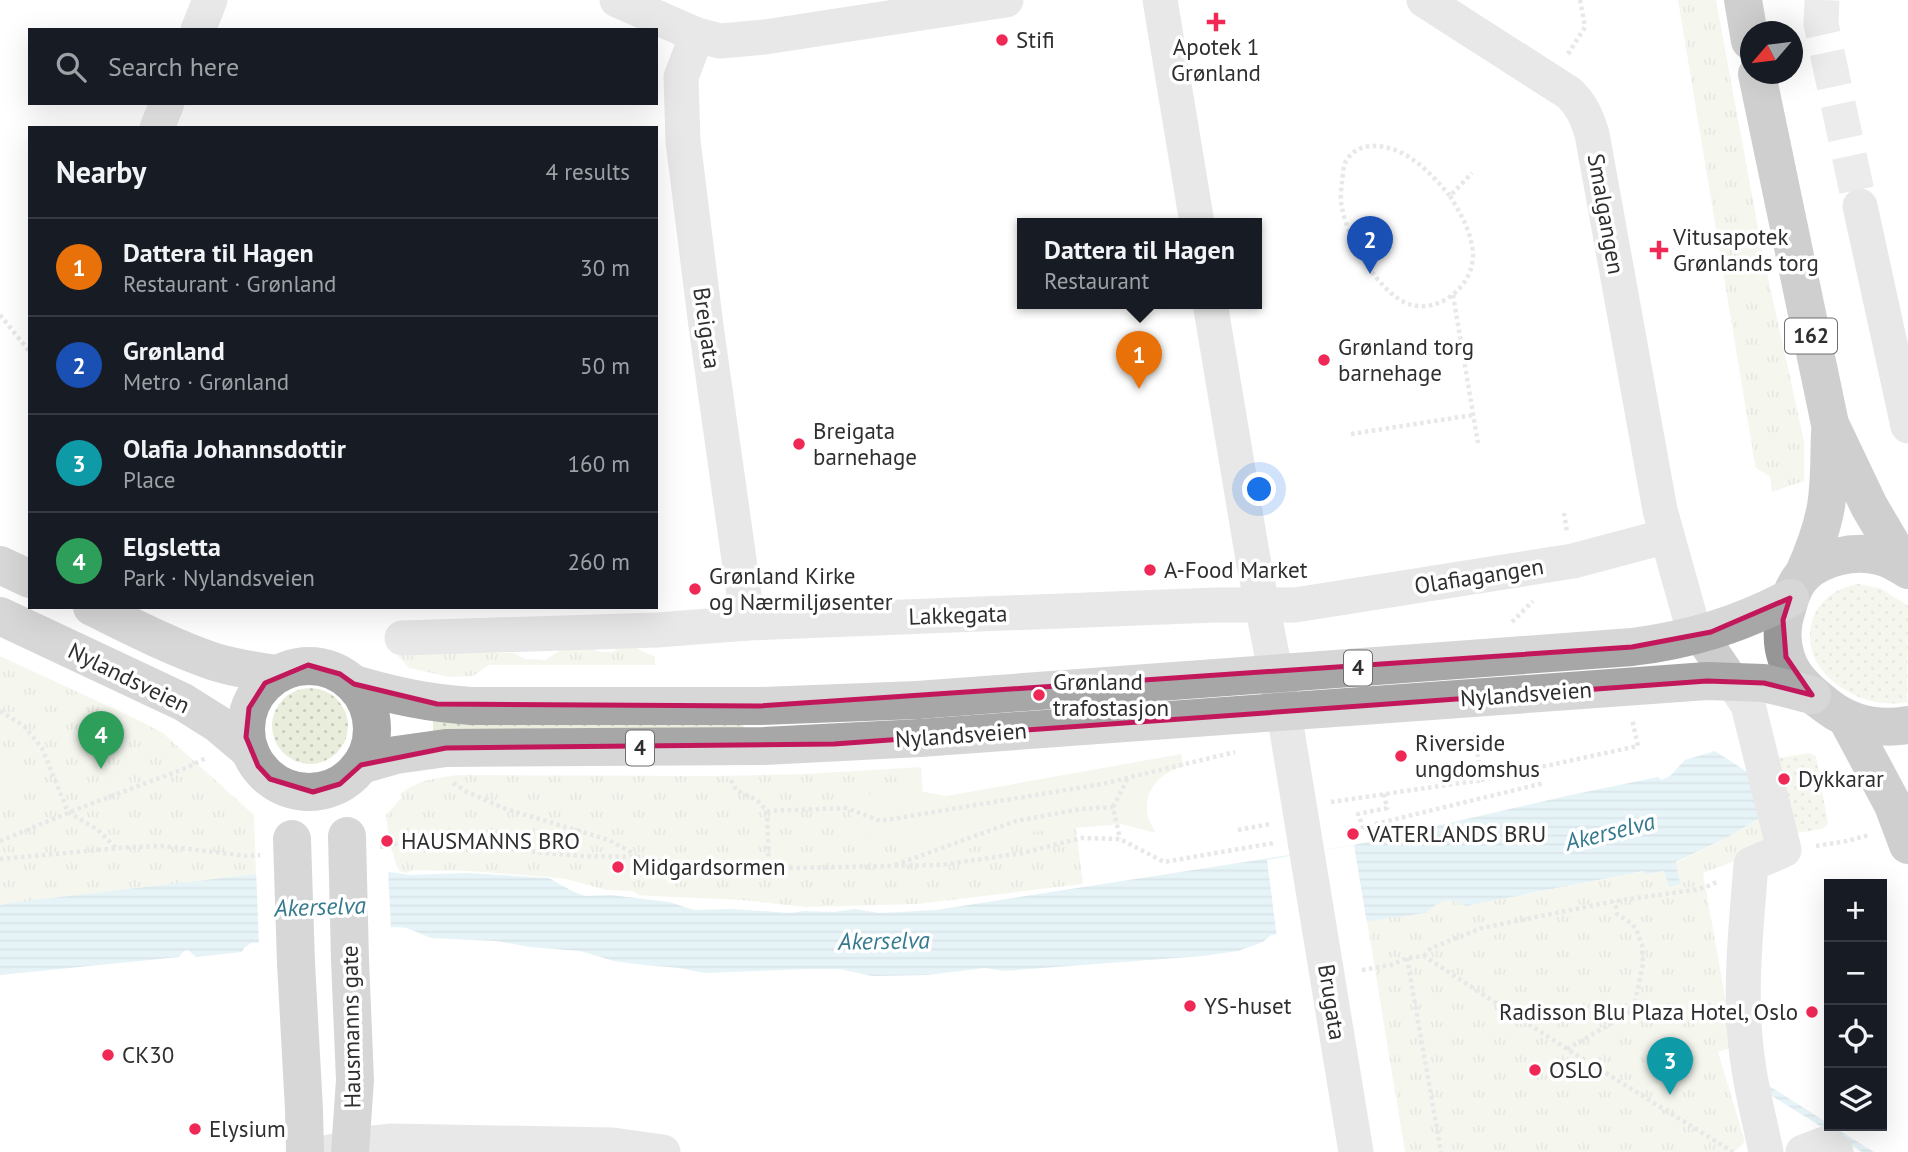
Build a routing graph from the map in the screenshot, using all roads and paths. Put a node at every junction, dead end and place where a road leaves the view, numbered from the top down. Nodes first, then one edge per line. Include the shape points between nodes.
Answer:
1 (210, 0) edge
2 (618, 0) edge
3 (1006, 0) edge
4 (1160, 0) edge
5 (1424, 0) edge
6 (1580, 0) edge
7 (1743, 0) edge
8 (1747, 21) edge
9 (199, 28) edge
10 (697, 35) junction
11 (1551, 82) junction
12 (1759, 84) edge
13 (166, 105) edge
14 (158, 126) edge
15 (1472, 173) dead end
16 (1450, 196) junction
17 (1860, 206) tunnel mouth
18 (1196, 218) edge
19 (1453, 295) junction
20 (1211, 309) edge
21 (0, 315) edge
22 (28, 350) edge
23 (1473, 415) junction
24 (1830, 424) junction
25 (1908, 426) edge
26 (1351, 434) dead end
27 (1478, 443) dead end
28 (1663, 523) junction
29 (0, 565) edge
30 (1906, 569) edge
31 (28, 578) edge
32 (1796, 587) junction
33 (1534, 600) dead end
34 (1262, 605) junction
35 (99, 609) edge
36 (0, 617) edge
37 (748, 623) junction
38 (1505, 629) dead end
39 (402, 638) dead end
40 (277, 674) junction
41 (354, 684) junction
42 (1812, 695) junction
43 (0, 711) edge
44 (1630, 712) dead end
45 (1847, 719) junction
46 (1908, 725) edge
47 (1474, 730) dead end
48 (250, 751) junction
49 (1240, 751) dead end
50 (210, 755) dead end
51 (356, 770) junction
52 (725, 770) dead end
53 (449, 777) dead end
54 (1128, 778) junction
55 (1481, 780) junction
56 (1544, 783) dead end
57 (284, 787) junction
58 (1384, 794) junction
59 (1331, 802) dead end
60 (1113, 807) junction
61 (767, 811) junction
62 (68, 813) junction
63 (1270, 824) dead end
64 (1238, 830) dead end
65 (1120, 839) junction
66 (1892, 839) edge
67 (0, 841) edge
68 (362, 842) junction
69 (1274, 844) dead end
70 (282, 847) junction
71 (116, 848) junction
72 (1784, 850) junction
73 (640, 857) junction
74 (0, 859) edge
75 (891, 866) junction
76 (769, 868) junction
77 (1706, 887) dead end
78 (1615, 901) junction
79 (1424, 957) junction
80 (1407, 958) junction
81 (1362, 970) dead end
82 (1567, 1049) junction
83 (344, 1151) edge
84 (305, 1152) edge
85 (663, 1152) edge
86 (1356, 1152) edge
87 (1441, 1152) edge
88 (1733, 1152) edge
89 (1766, 1152) edge
90 (1803, 1152) edge
91 (1836, 1152) edge

1 - 9 street
2 - 10 street
3 - 10 street via 740,41
4 - 18 street
5 - 11 street, Smalgangen
6 - 11 path via 1585,27
7 - 8 highway
10 - 37 street, Breigata via 681,77 694,327
11 - 28 street, Smalgangen via 1578,101 1592,134
12 - 24 highway, 162
13 - 14 street
15 - 16 path
16 - 19 path via 1467,228 1473,257 1471,270
16 - 19 path via 1412,158 1385,146 1363,148 1345,162 1341,206 1348,230 1377,278 1399,298 1419,306 1437,304
17 - 25 street
19 - 23 path
20 - 34 street, Brugata
21 - 22 path
23 - 26 path
23 - 27 path
24 - 30 highway, 162 via 1869,506
24 - 32 highway, 162 via 1826,506
28 - 34 street, Olafiagangen via 1573,561 1311,604
28 - 72 street, Smalgangen via 1691,621 1748,705
29 - 31 main road
30 - 32 highway, Nylandsveien / 162 via 1881,556 1848,554 1815,566
32 - 41 main road, Nylandsveien / 4, bridge via 1750,618 1662,644 917,700 760,706 471,706 410,700
32 - 42 highway, Nylandsveien / 162 via 1783,620 1783,638 1786,657
33 - 38 path
34 - 37 street, Lakkegata
34 - 86 street, Brugata
35 - 40 main road, Nylandsveien via 213,661
36 - 48 main road, Nylandsveien via 183,702
37 - 39 street, Lakkegata
40 - 41 main road, Nylandsveien via 308,665 325,667
40 - 48 main road via 255,695 249,708 246,737
41 - 51 main road via 372,723 368,752
42 - 45 highway, Nylandsveien / 162
42 - 51 main road, Nylandsveien / 4, bridge via 1764,683 1707,681 920,738 764,746 446,748 396,755
43 - 62 path via 24,726 42,748
44 - 55 path via 1638,746
45 - 46 highway, Nylandsveien / 162 via 1871,726
45 - 66 highway, 162, bridge via 1893,805
47 - 55 path
48 - 57 main road, Nylandsveien via 270,779
49 - 54 path
50 - 62 path
51 - 57 main road, Nylandsveien via 327,790
51 - 68 main road, Hausmanns gate
52 - 61 path via 736,790
53 - 73 path via 467,792 506,809 609,840
54 - 60 path
54 - 61 path via 880,821 847,808
55 - 58 path
56 - 58 path via 1363,827 1358,814 1387,808
57 - 70 main road
58 - 59 path
60 - 65 path
60 - 75 path via 1016,821
61 - 76 path
62 - 67 path
62 - 71 path via 99,830
63 - 64 path
65 - 69 path via 1164,862
65 - 75 path via 1081,838 988,859
66 - 72 path
68 - 73 path via 389,846 437,836 535,852
68 - 83 main road, Hausmanns gate, bridge via 350,960 355,1080
70 - 71 path via 247,856 164,846
70 - 84 main road, bridge via 296,963
71 - 74 path
72 - 89 street via 1751,864 1746,930 1743,1001 1748,1062
73 - 76 path via 707,868
75 - 76 path
77 - 78 path
78 - 79 path via 1482,928 1431,948
78 - 82 path via 1617,914 1636,928 1642,945 1643,964 1633,1006 1626,1015
79 - 80 path
79 - 82 path
80 - 81 path
80 - 87 path
82 - 88 path
83 - 85 street via 405,1141 612,1145
90 - 91 street via 1824,1144

